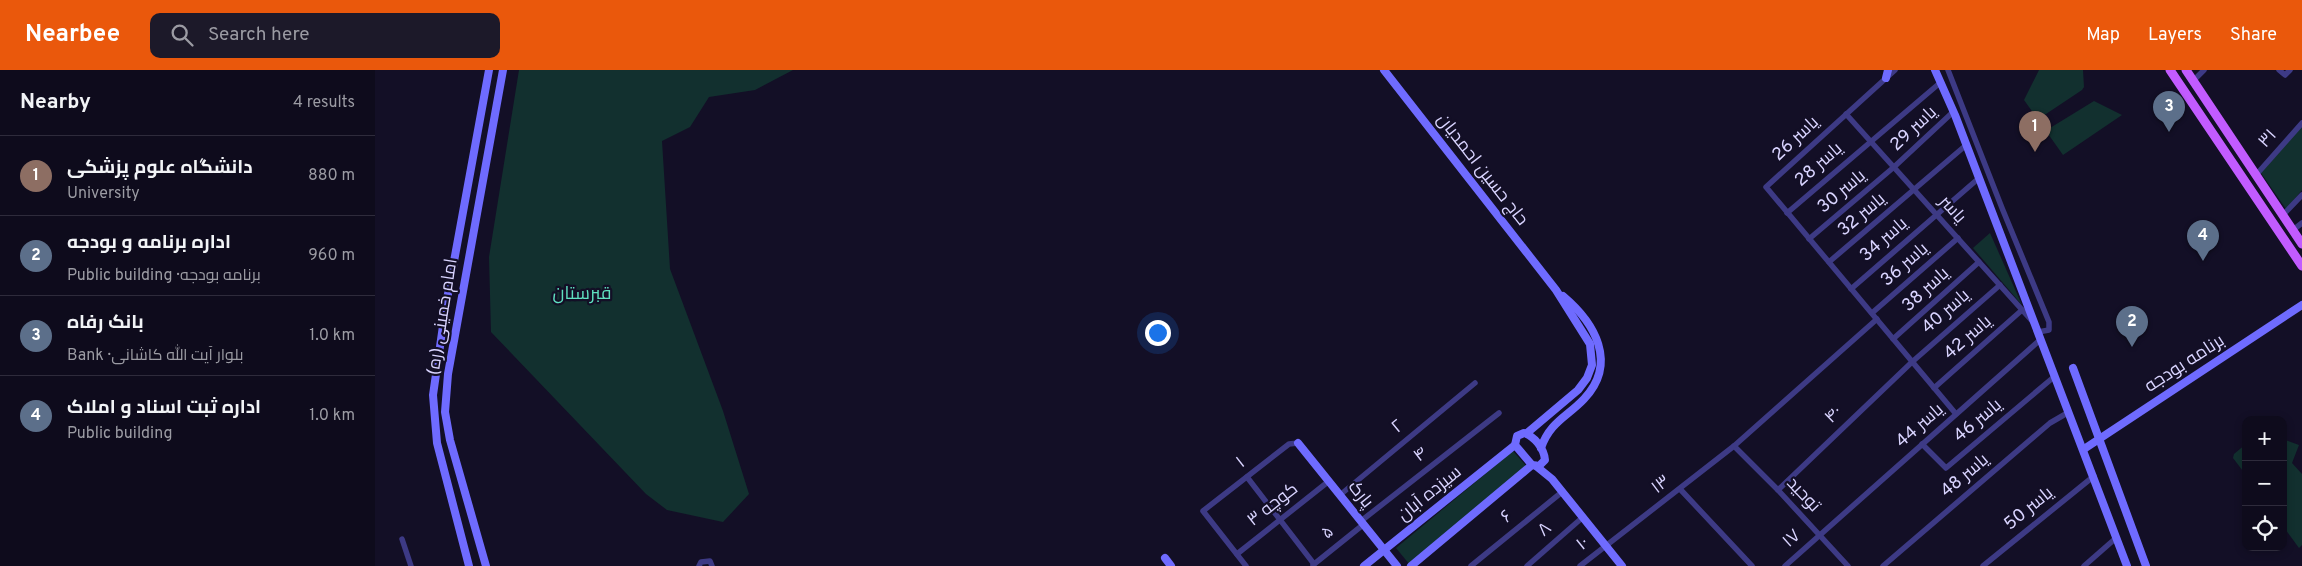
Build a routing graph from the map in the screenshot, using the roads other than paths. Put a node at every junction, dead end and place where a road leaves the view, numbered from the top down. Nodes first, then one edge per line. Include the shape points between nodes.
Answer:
1 (489, 70) edge
2 (503, 70) edge
3 (1384, 70) edge
4 (1895, 70) edge
5 (1935, 70) edge
6 (1948, 70) edge
7 (2170, 70) edge
8 (2186, 70) edge
9 (2204, 70) edge
10 (2279, 70) edge
11 (2290, 70) edge
12 (1887, 74) edge
13 (2193, 81) junction
14 (1941, 82) junction
15 (1953, 112) junction
16 (1846, 114) junction
17 (2302, 124) edge
18 (1870, 141) junction
19 (1965, 146) junction
20 (1894, 167) junction
21 (2256, 175) junction
22 (1979, 178) junction
23 (1914, 190) junction
24 (2302, 195) edge
25 (1787, 213) junction
26 (1937, 215) junction
27 (2283, 215) junction
28 (2302, 223) edge
29 (2293, 230) junction
30 (1958, 238) junction
31 (1809, 239) junction
32 (2302, 244) edge
33 (1829, 262) junction
34 (1979, 262) junction
35 (2302, 266) edge
36 (2000, 285) junction
37 (1851, 288) junction
38 (1555, 290) junction
39 (446, 305) junction
40 (2302, 305) edge
41 (459, 307) junction
42 (2022, 310) junction
43 (1871, 313) junction
44 (1877, 319) junction
45 (2039, 332) junction
46 (1893, 339) junction
47 (1912, 362) junction
48 (2073, 368) dead end
49 (2055, 376) junction
50 (1475, 383) dead end
51 (1934, 388) junction
52 (2069, 412) junction
53 (1499, 413) dead end
54 (1956, 414) junction
55 (1527, 434) junction
56 (2100, 438) junction
57 (1298, 443) joint
58 (1922, 444) junction
59 (1515, 445) junction
60 (1734, 446) junction
61 (1541, 448) junction
62 (2084, 449) junction
63 (1545, 460) junction
64 (1534, 466) junction
65 (2094, 476) junction
66 (1247, 478) junction
67 (1552, 479) junction
68 (1329, 481) junction
69 (1680, 489) junction
70 (1778, 490) junction
71 (1562, 492) junction
72 (1340, 495) junction
73 (1583, 517) junction
74 (1279, 519) junction
75 (1363, 522) junction
76 (1819, 535) junction
77 (2116, 538) junction
78 (402, 539) dead end
79 (1605, 545) junction
80 (1384, 550) junction
81 (1237, 554) junction
82 (1165, 558) dead end
83 (1313, 565) edge
84 (411, 566) edge
85 (469, 566) edge
86 (486, 566) edge
87 (699, 566) edge
88 (712, 566) edge
89 (1171, 566) edge
90 (1246, 566) edge
91 (1364, 566) edge
92 (1397, 566) edge
93 (1411, 566) edge
94 (1471, 566) edge
95 (1527, 566) edge
96 (1580, 566) edge
97 (1622, 566) edge
98 (1752, 566) edge
99 (1785, 566) edge
100 (1849, 566) edge
101 (1883, 566) edge
102 (1983, 566) edge
103 (2084, 566) edge
104 (2127, 566) edge
105 (2146, 566) edge

1 - 39 main road, امام خمینی (ره)
2 - 41 main road, امام خمینی (ره)
3 - 38 main road, حاج حسین احمدیان
4 - 12 street, یاسر 26
5 - 14 main road, یاسر
6 - 45 street via 2049,322 2049,330
7 - 35 main road
8 - 13 main road
9 - 13 street
10 - 11 street via 2285,75
12 - 16 street, یاسر 26
13 - 21 main road
14 - 15 main road, یاسر
14 - 18 street, یاسر 28
15 - 19 main road, یاسر
15 - 20 street, یاسر 29
16 - 18 street, یاسر
16 - 25 street, یاسر 26 via 1766,187
17 - 21 street, ۳۱
18 - 20 street, یاسر
18 - 25 street, یاسر 28
19 - 22 main road, یاسر
19 - 23 street, یاسر 32
20 - 23 street, یاسر
20 - 31 street, یاسر 30
21 - 27 main road
22 - 26 street, یاسر 34
22 - 45 main road, یاسر
23 - 26 street, یاسر
23 - 33 street, یاسر 32
24 - 27 street
25 - 31 street
26 - 30 street, یاسر
26 - 37 street, یاسر 34
27 - 29 main road
28 - 29 street
29 - 32 main road
30 - 34 street, یاسر
30 - 43 street, یاسر 36
31 - 33 street
33 - 37 street
34 - 36 street, یاسر
34 - 46 street, یاسر 38
36 - 42 street, یاسر
36 - 47 street, یاسر 40
37 - 43 street
38 - 55 main road, حاج حسین احمدیان via 1590,344 1592,365 1579,390
38 - 61 main road, حاج حسین احمدیان via 1586,320 1599,346 1601,361 1597,381 1590,392 1549,430
39 - 41 main road
39 - 85 main road, امام خمینی (ره) via 435,370 433,412 437,443
40 - 56 main road, برنامه بودجه
41 - 86 main road, امام خمینی (ره) via 445,412
42 - 45 street, یاسر
42 - 51 street, یاسر 42
43 - 44 street
44 - 46 street
44 - 60 street, ۱۳
45 - 49 main road, یاسر
45 - 54 street, یاسر 44
46 - 47 street
47 - 51 street
47 - 70 street, ۴۰
48 - 56 main road
49 - 52 main road, یاسر
49 - 58 street, یاسر 46 via 1946,468
50 - 72 street, ۲
51 - 54 street
52 - 62 main road, یاسر
52 - 101 street, یاسر 48 via 2050,423
53 - 75 street, ۴
54 - 58 street, یاسر 44
55 - 59 main road, سیزده آبان via 1517,436
55 - 61 main road
56 - 62 main road, برنامه بودجه
56 - 105 main road
57 - 66 street, ۱ via 1289,444
57 - 68 main road, پارک
58 - 76 street, یاسر 44
59 - 64 main road
59 - 80 main road, سیزده آبان
60 - 69 street, ۱۳
60 - 70 street, توحید
61 - 63 main road
62 - 65 main road, یاسر
63 - 64 main road
63 - 67 main road
64 - 67 main road
64 - 93 main road
65 - 77 main road, یاسر
65 - 102 street, یاسر 50
66 - 74 street
66 - 81 street, ۱ via 1203,511
67 - 71 main road
68 - 72 main road, پارک
68 - 74 street, کوچه ۳
69 - 79 street, ۱۳
69 - 98 street
70 - 76 street, توحید
71 - 73 main road
71 - 94 street, ۶
72 - 75 main road, پارک
73 - 79 main road
73 - 95 street, ۸
74 - 81 street, کوچه ۳
74 - 83 street
75 - 80 main road, پارک
75 - 83 street, ۵
76 - 99 street, ۱۷
76 - 100 street, توحید
77 - 103 street
77 - 104 main road, یاسر
78 - 84 street
79 - 96 street, ۱۰
79 - 97 main road
80 - 91 main road, سیزده آبان
80 - 92 main road, پارک
81 - 90 street
82 - 89 main road
87 - 88 street via 701,562 711,561

